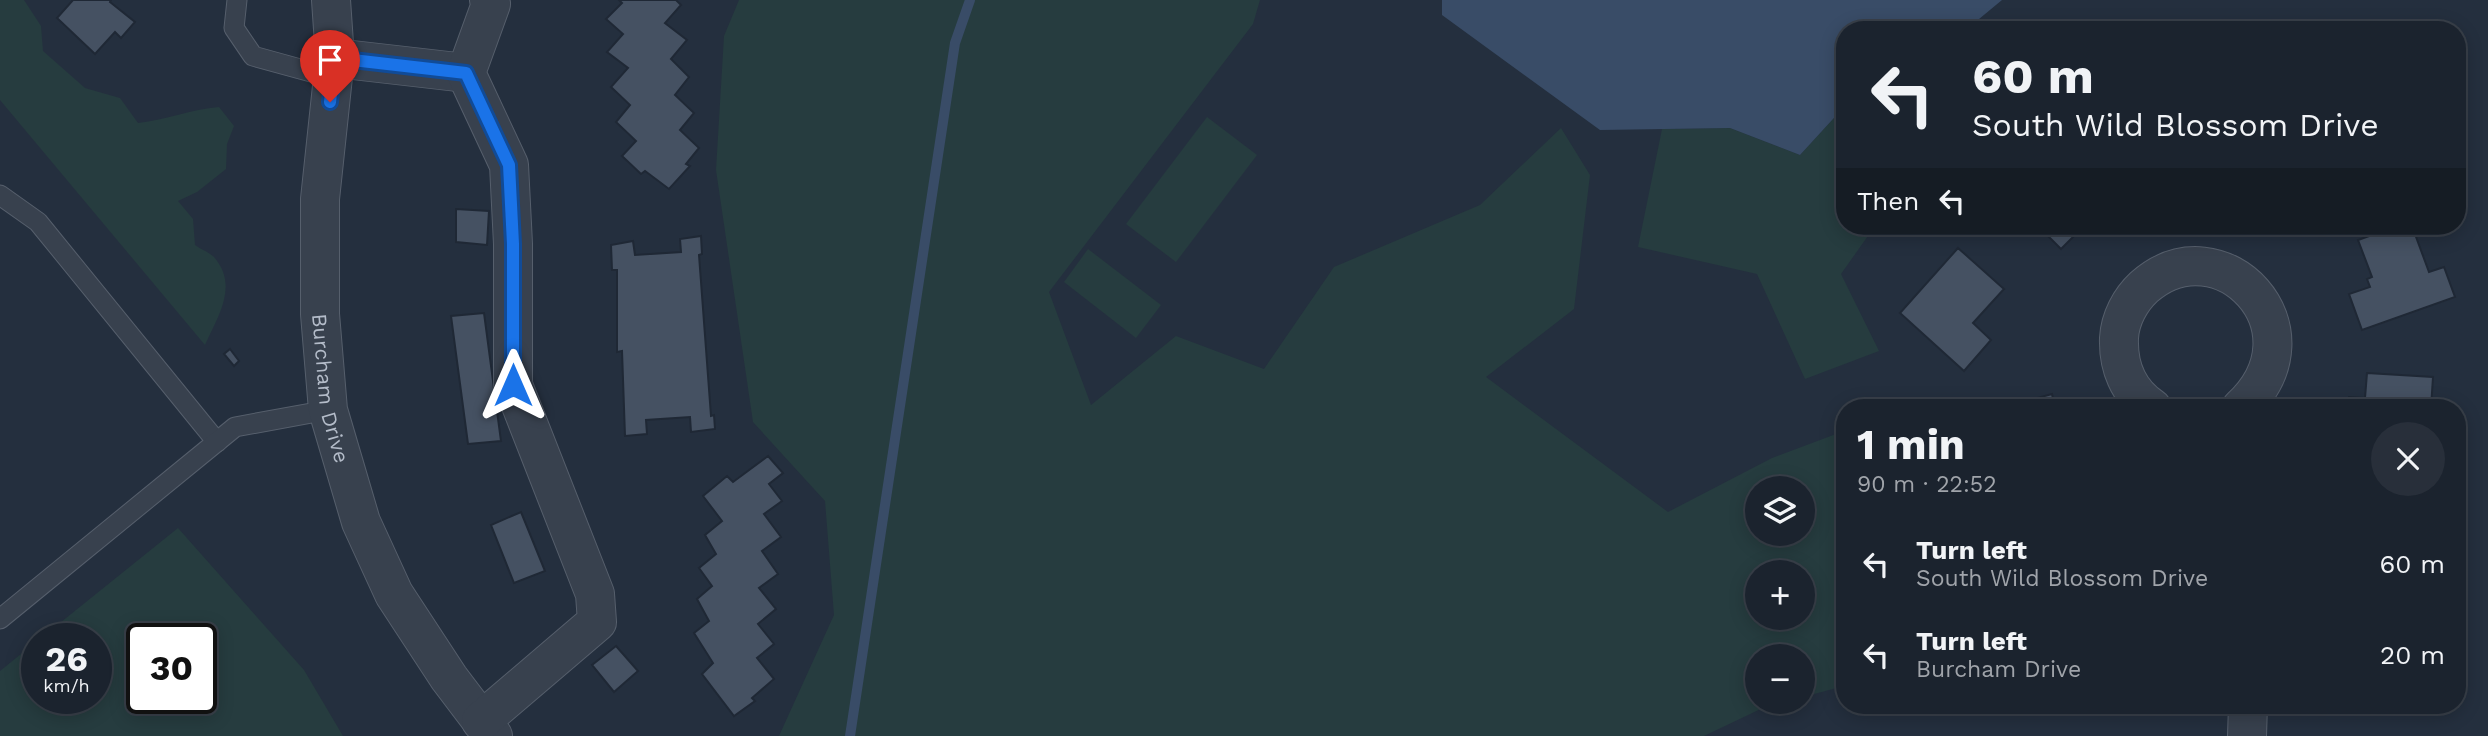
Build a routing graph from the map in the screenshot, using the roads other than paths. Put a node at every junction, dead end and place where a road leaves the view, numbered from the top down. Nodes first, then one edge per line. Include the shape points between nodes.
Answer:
1 (237, 0) edge
2 (331, 0) edge
3 (489, 0) edge
4 (334, 68) junction
5 (466, 73) junction
6 (0, 195) edge
7 (2143, 399) edge
8 (2251, 399) edge
9 (328, 411) junction
10 (217, 442) junction
11 (0, 620) edge
12 (2248, 714) edge
13 (487, 729) edge
14 (2247, 736) edge

1 - 4 lane via 234,29 253,56
2 - 4 street, Burcham Drive
3 - 5 street
4 - 5 street
4 - 9 street, Burcham Drive via 320,199 320,314
5 - 13 street via 509,165 513,385 595,594 597,622
6 - 10 lane via 38,222
7 - 8 street via 2132,389 2119,351 2126,311 2136,294 2161,276 2190,267 2229,274 2260,300 2269,318 2273,358
9 - 10 lane via 235,427
9 - 13 street, Burcham Drive via 361,522 394,594
10 - 11 lane
12 - 14 street

